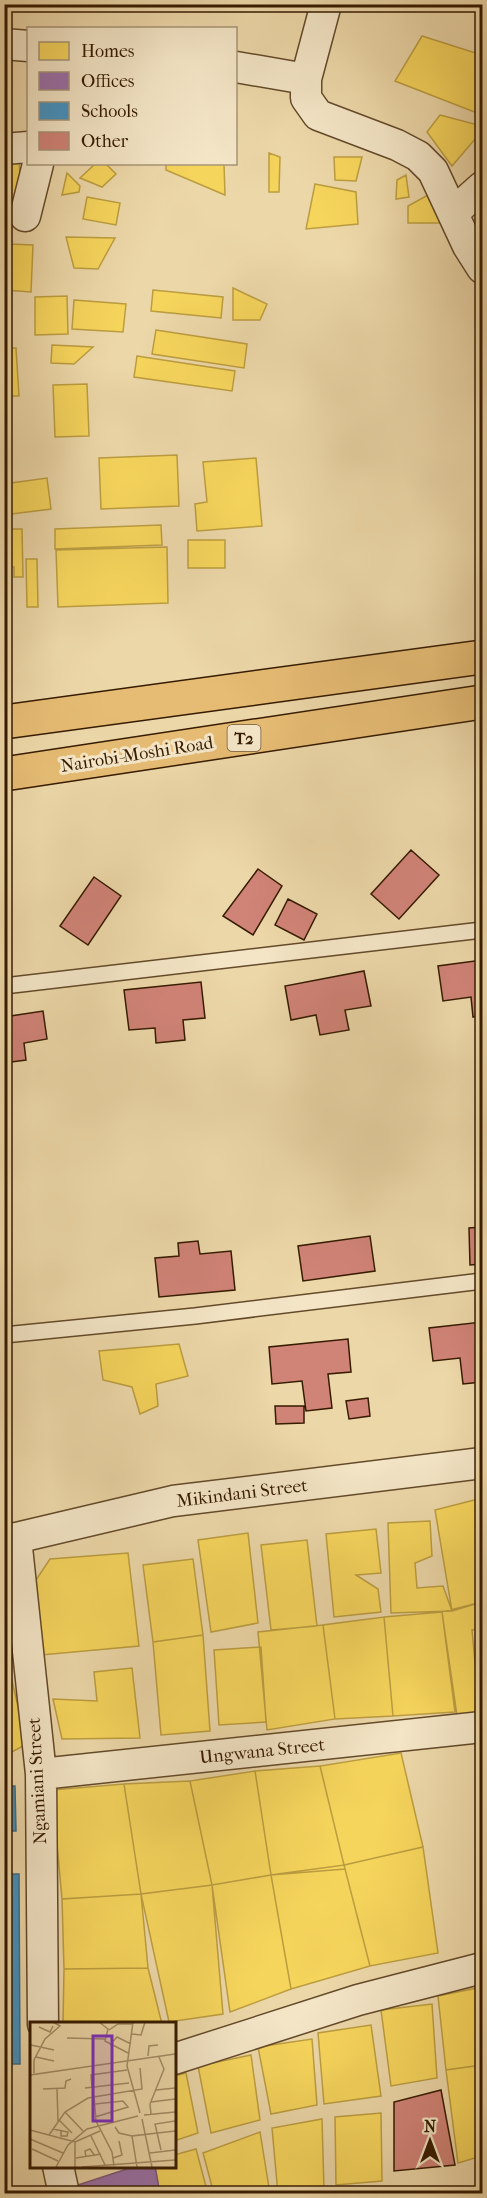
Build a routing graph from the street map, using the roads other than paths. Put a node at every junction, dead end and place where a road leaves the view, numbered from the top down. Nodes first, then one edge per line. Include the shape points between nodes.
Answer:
1 (326, 4) edge
2 (4, 44) edge
3 (27, 46) edge
4 (237, 67) edge
5 (306, 79) junction
6 (27, 147) edge
7 (4, 149) edge
8 (38, 165) edge
9 (483, 187) edge
10 (454, 212) junction
11 (25, 216) dead end
12 (483, 268) edge
13 (483, 657) edge
14 (483, 702) edge
15 (4, 712) edge
16 (72, 712) junction
17 (4, 722) edge
18 (4, 774) edge
19 (483, 930) edge
20 (4, 986) edge
21 (483, 1281) edge
22 (4, 1335) edge
23 (483, 1463) edge
24 (10, 1541) edge
25 (483, 1727) edge
26 (40, 1774) junction
27 (483, 1968) edge
28 (43, 2022) edge
29 (176, 2058) edge
30 (58, 2168) edge
31 (64, 2193) edge

1 - 5 street
2 - 3 street
4 - 5 street
5 - 10 street via 306,98 318,115 418,156 433,171
6 - 7 street
8 - 11 street
9 - 10 street
10 - 12 street via 468,246
13 - 16 highway
14 - 18 highway, Nairobi-Moshi Road / T2
15 - 16 street
16 - 17 highway
19 - 20 lane
21 - 22 lane
23 - 24 street, Mikindani Street via 173,1502
24 - 26 street, Ngamiani Street
25 - 26 street, Ungwana Street
26 - 28 street, Ngamiani Street
27 - 29 street via 358,2000
30 - 31 street

